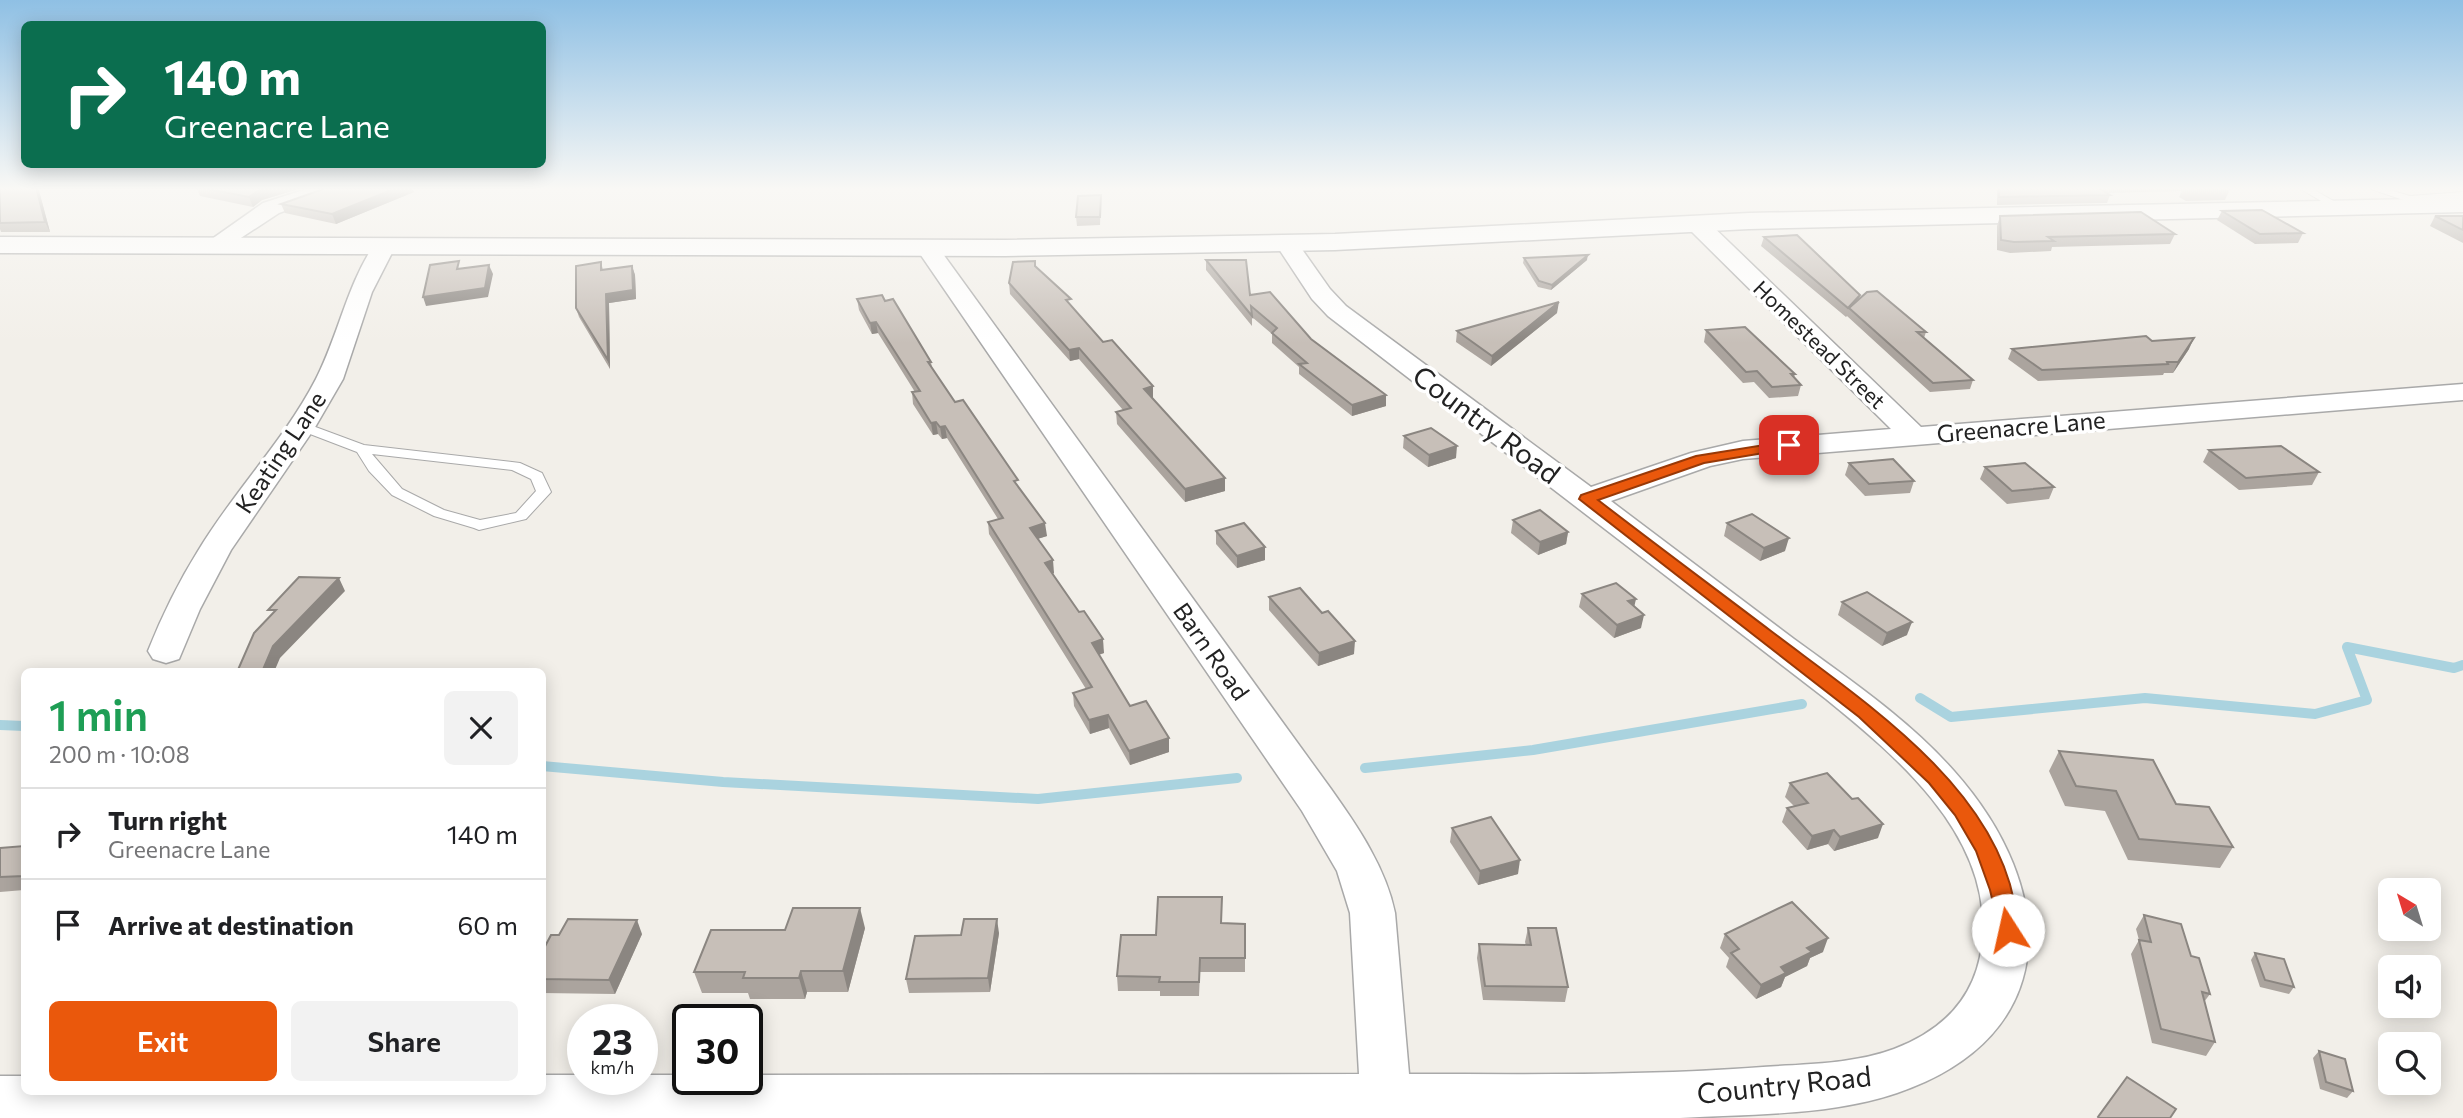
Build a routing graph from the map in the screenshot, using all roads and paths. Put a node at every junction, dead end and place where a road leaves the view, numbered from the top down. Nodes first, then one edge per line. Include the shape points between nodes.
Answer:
1 (223, 239) edge
2 (1369, 239) edge
3 (1713, 239) edge
4 (1286, 243) junction
5 (0, 245) edge
6 (213, 246) junction
7 (384, 247) junction
8 (926, 248) junction
9 (2463, 392) edge
10 (302, 426) junction
11 (1913, 435) junction
12 (362, 449) junction
13 (1587, 499) junction
14 (166, 651) dead end
15 (1385, 1096) junction
16 (0, 1099) edge

1 - 6 street
2 - 4 street
3 - 11 street, Homestead Street
4 - 8 street
4 - 13 street, Country Road via 1337,311
5 - 6 street
6 - 7 street
7 - 8 street
7 - 10 street, Keating Lane via 360,292 339,356
8 - 15 street, Barn Road via 1347,849 1373,915
9 - 11 street, Greenacre Lane
10 - 12 lane
10 - 14 street, Keating Lane via 215,550
11 - 13 street, Greenacre Lane via 1720,454
12 - 12 lane via 514,466 537,476 544,492 521,516 479,526 397,492
13 - 15 street, Country Road via 1866,712 1950,794 1986,850 2001,890 2008,930 2002,973 1982,1012 1950,1045 1908,1067 1850,1082 1640,1097
15 - 16 street, Country Road

